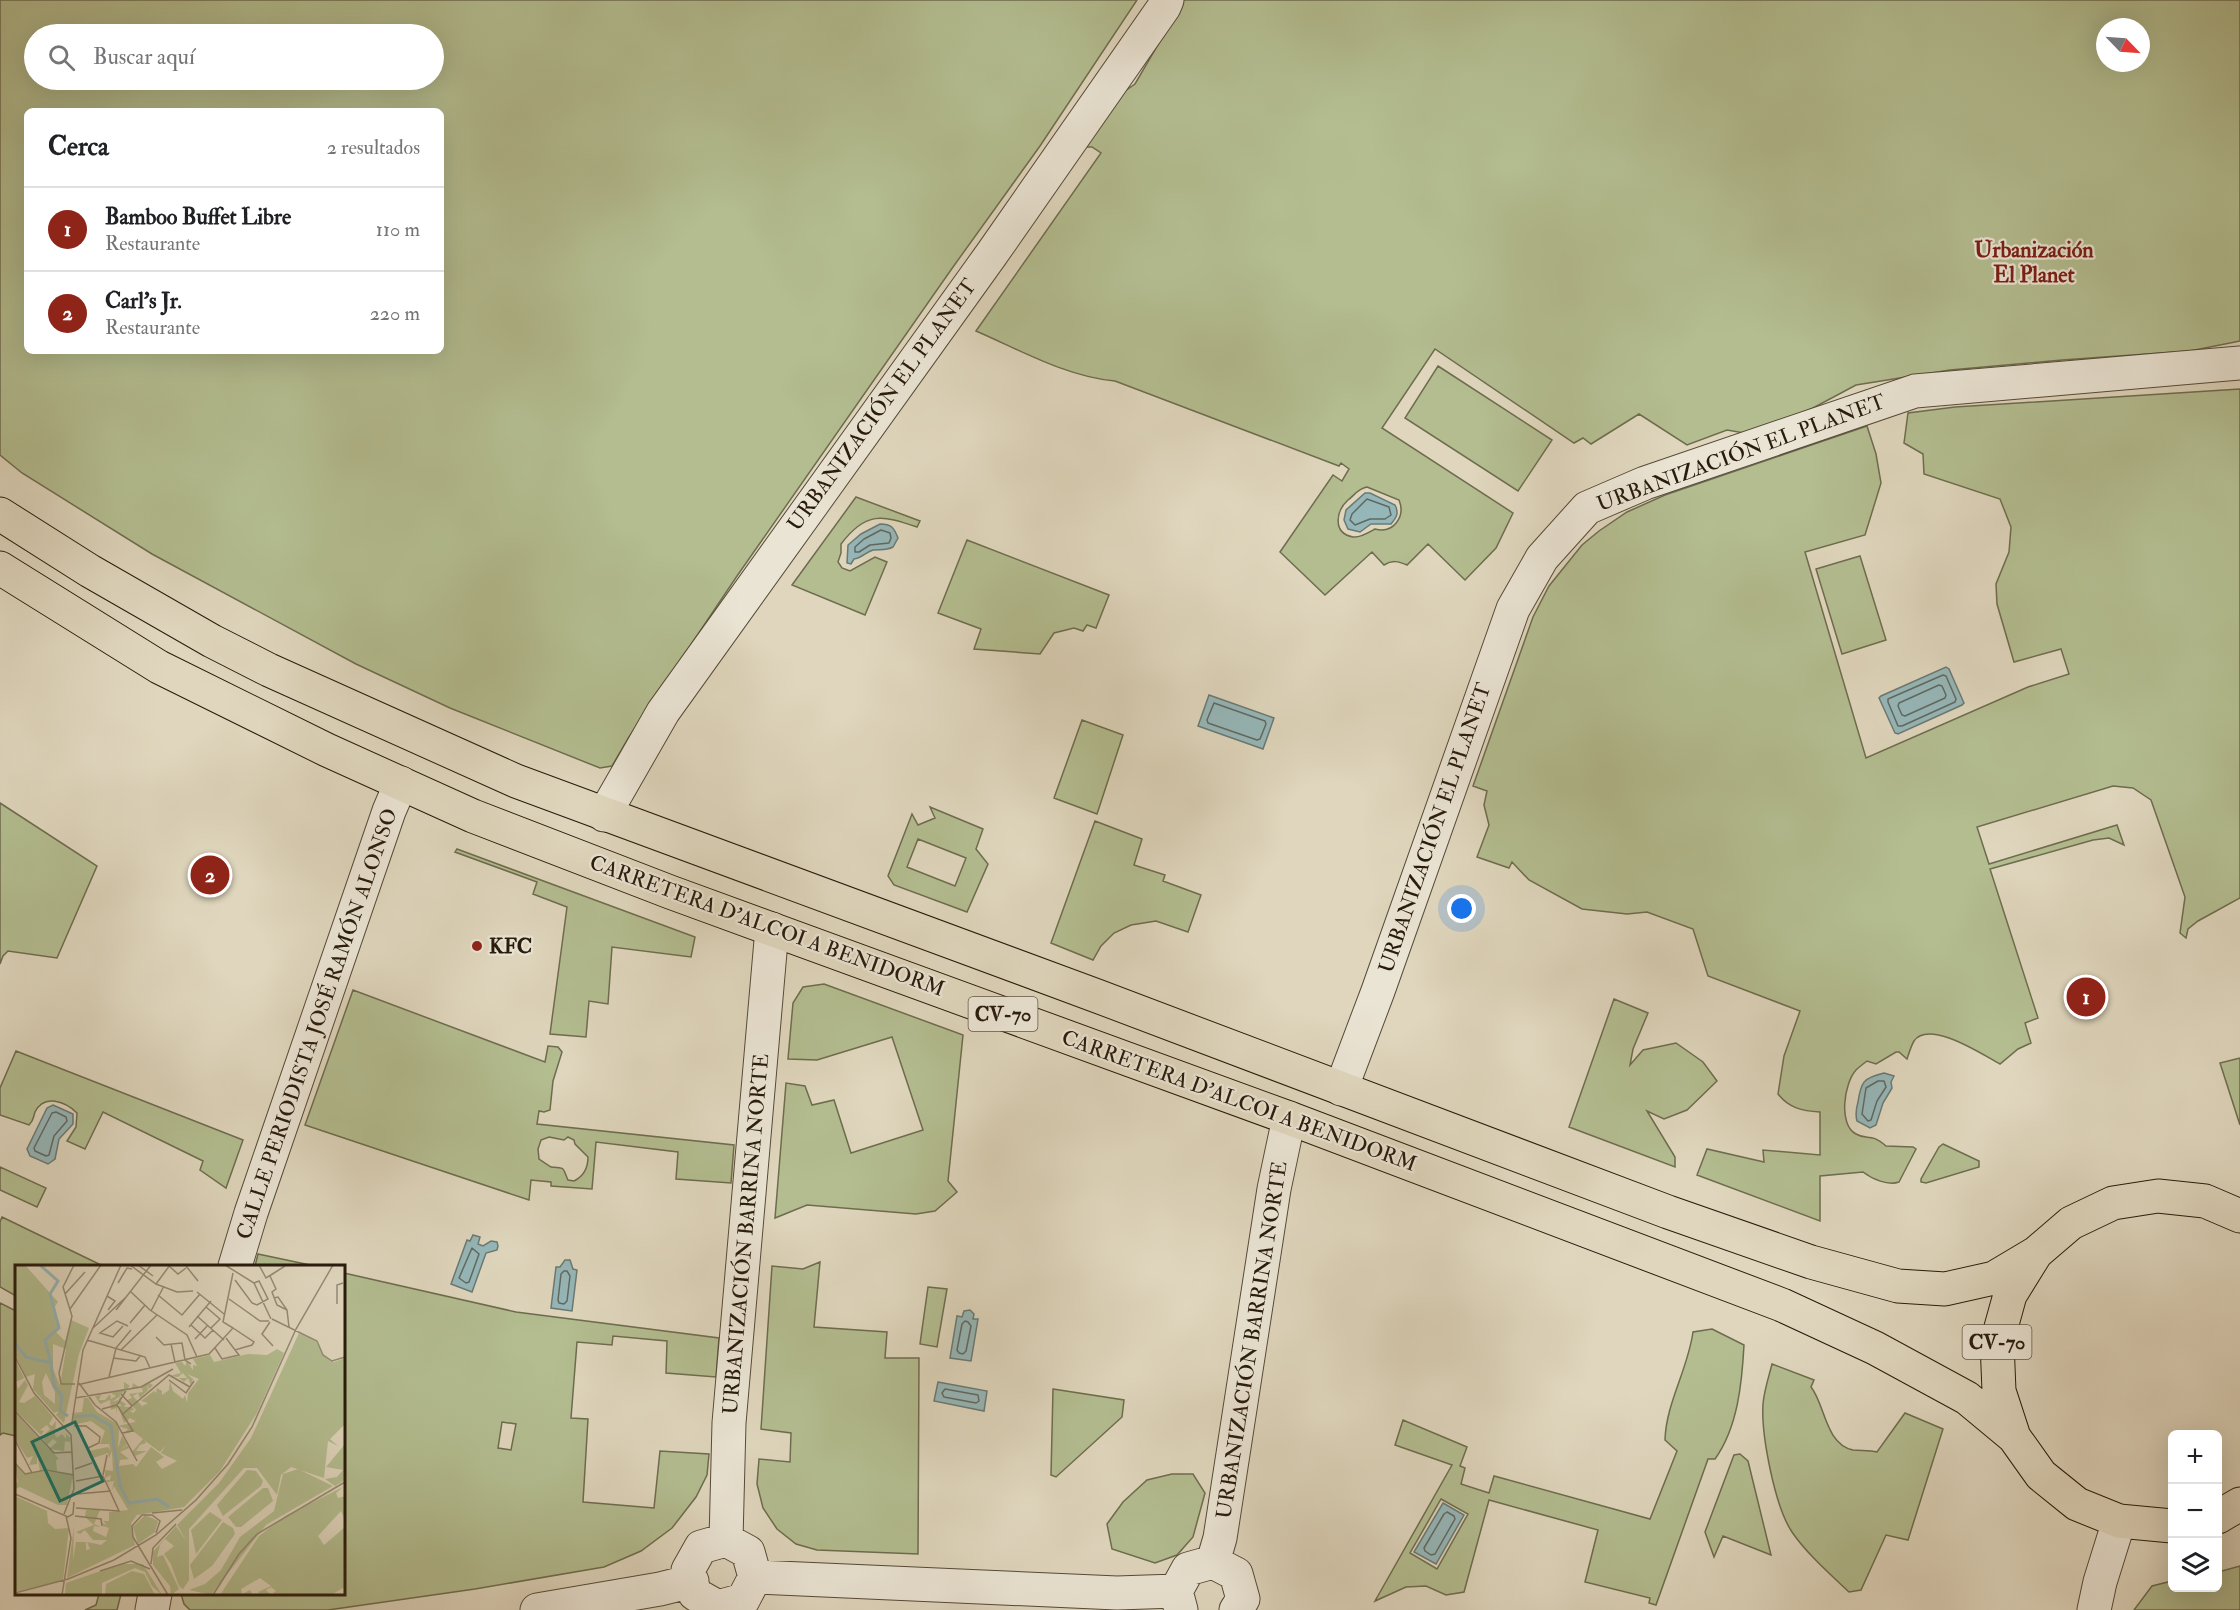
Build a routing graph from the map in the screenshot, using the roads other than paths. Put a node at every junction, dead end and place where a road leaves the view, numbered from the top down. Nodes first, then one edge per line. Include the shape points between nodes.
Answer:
1 (1167, 0) edge
2 (2240, 363) edge
3 (0, 514) edge
4 (0, 568) edge
5 (401, 783) junction
6 (604, 815) junction
7 (772, 929) junction
8 (1341, 1089) junction
9 (1289, 1118) junction
10 (2240, 1216) edge
11 (2036, 1253) junction
12 (235, 1265) edge
13 (2014, 1437) junction
14 (2240, 1504) edge
15 (2222, 1514) edge
16 (2119, 1521) junction
17 (2168, 1526) edge
18 (726, 1540) junction
19 (1213, 1562) junction
20 (692, 1581) junction
21 (156, 1595) edge
22 (752, 1596) edge
23 (839, 1596) edge
24 (1178, 1601) edge
25 (152, 1610) edge
26 (537, 1610) edge
27 (1237, 1610) edge
28 (2094, 1610) edge

1 - 6 street, URBANIZACIÓN EL PLANET via 1004,236 663,712
2 - 8 street, URBANIZACIÓN EL PLANET via 1915,391 1645,483 1587,508 1542,558 1513,609
3 - 6 main road, CV-70 via 137,598 269,670 516,781
4 - 5 main road, CARRETERA D'ALCOI A BENIDORM / CV-70 via 159,667
5 - 7 main road, CARRETERA D'ALCOI A BENIDORM / CV-70 via 484,820
5 - 12 street, CALLE PERIODISTA JOSÉ RAMÓN ALONSO
6 - 8 main road, CV-70
7 - 9 main road, CARRETERA D'ALCOI A BENIDORM / CV-70
7 - 18 street, URBANIZACIÓN BARRINA NORTE via 729,1423
8 - 11 main road, CV-70 via 1668,1212 1811,1262 1898,1287 1945,1288 1994,1278
9 - 13 main road, CARRETERA D'ALCOI A BENIDORM / CV-70 via 1782,1305 1875,1348 1967,1398
9 - 19 street, URBANIZACIÓN BARRINA NORTE
10 - 11 main road, CV-70 via 2205,1202 2158,1196 2113,1203 2071,1223
11 - 13 main road, CV-70 via 2010,1295 1997,1342 1998,1391
13 - 16 main road, CV-70 via 2041,1475 2077,1504
14 - 15 main road
16 - 17 main road, CV-70
16 - 28 street
18 - 20 street via 701,1547 688,1570
18 - 22 street via 748,1552
19 - 24 street via 1188,1569
19 - 27 street via 1236,1574 1243,1599
20 - 22 street via 695,1594 718,1607
20 - 26 street
21 - 25 street
22 - 23 street
23 - 24 street via 1117,1593

